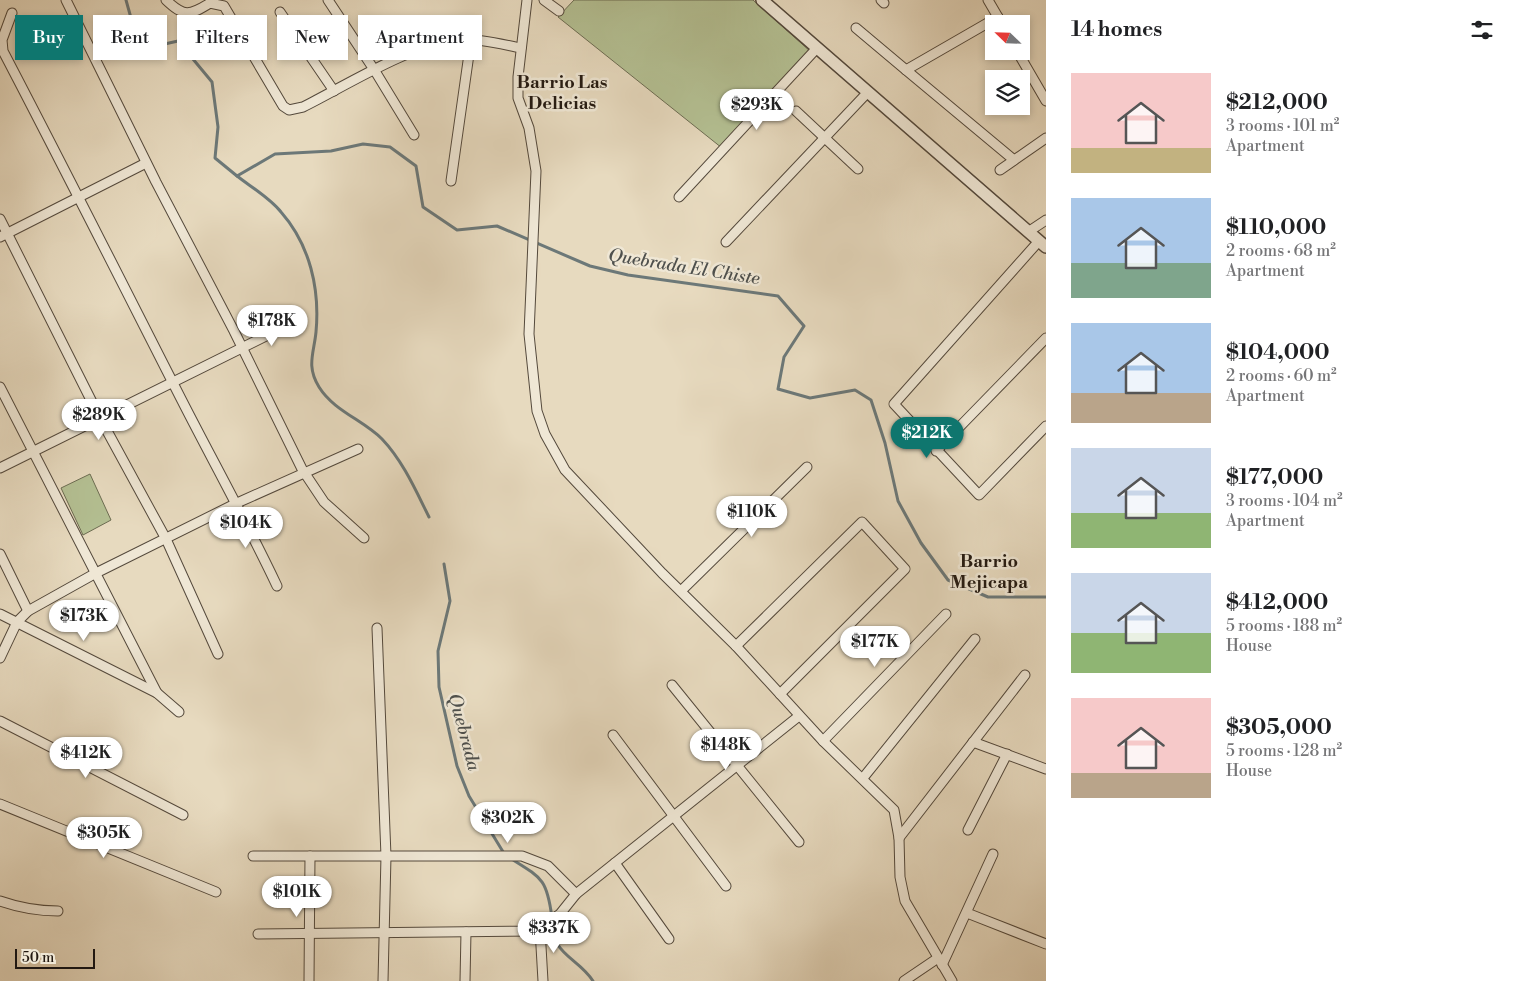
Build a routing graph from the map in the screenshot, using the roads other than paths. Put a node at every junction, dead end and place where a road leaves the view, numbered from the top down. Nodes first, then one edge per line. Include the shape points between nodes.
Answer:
1 (66, 0) edge
2 (166, 0) edge
3 (328, 0) edge
4 (526, 0) edge
5 (544, 0) edge
6 (762, 0) edge
7 (988, 0) edge
8 (559, 11) dead end
9 (280, 12) dead end
10 (12, 14) dead end
11 (997, 15) edge
12 (856, 28) dead end
13 (985, 28) edge
14 (482, 42) edge
15 (521, 48) junction
16 (818, 48) junction
17 (399, 60) edge
18 (468, 60) edge
19 (1023, 60) edge
20 (906, 70) junction
21 (375, 71) junction
22 (334, 92) junction
23 (868, 92) junction
24 (1046, 101) edge
25 (796, 111) dead end
26 (414, 135) dead end
27 (1046, 138) edge
28 (826, 139) junction
29 (1014, 160) junction
30 (146, 163) junction
31 (858, 169) dead end
32 (1000, 170) dead end
33 (451, 181) dead end
34 (80, 197) junction
35 (679, 197) dead end
36 (0, 220) edge
37 (1046, 220) edge
38 (1028, 232) junction
39 (4, 235) edge
40 (726, 242) dead end
41 (1042, 244) edge
42 (290, 324) dead end
43 (1046, 338) edge
44 (243, 348) junction
45 (173, 383) junction
46 (0, 388) edge
47 (100, 418) junction
48 (1046, 426) edge
49 (358, 449) dead end
50 (34, 451) junction
51 (936, 451) junction
52 (807, 467) dead end
53 (0, 468) edge
54 (305, 474) junction
55 (238, 503) junction
56 (364, 538) dead end
57 (166, 539) junction
58 (0, 554) edge
59 (96, 573) junction
60 (277, 586) dead end
61 (681, 591) junction
62 (28, 611) junction
63 (0, 614) edge
64 (946, 614) dead end
65 (17, 622) junction
66 (377, 628) dead end
67 (975, 638) dead end
68 (736, 646) junction
69 (218, 654) dead end
70 (0, 658) edge
71 (1025, 675) dead end
72 (672, 685) dead end
73 (157, 693) junction
74 (780, 694) junction
75 (178, 712) dead end
76 (799, 716) junction
77 (0, 722) edge
78 (613, 735) dead end
79 (823, 741) junction
80 (973, 742) junction
81 (1007, 754) junction
82 (737, 766) junction
83 (1046, 770) edge
84 (862, 778) junction
85 (0, 804) edge
86 (183, 815) dead end
87 (674, 816) junction
88 (968, 830) dead end
89 (899, 838) junction
90 (799, 842) dead end
91 (993, 854) dead end
92 (253, 856) dead end
93 (310, 856) junction
94 (386, 856) junction
95 (615, 863) junction
96 (726, 886) dead end
97 (216, 892) dead end
98 (576, 894) junction
99 (0, 901) edge
100 (58, 911) dead end
101 (967, 913) junction
102 (540, 929) junction
103 (466, 932) junction
104 (383, 933) junction
105 (258, 934) dead end
106 (308, 934) junction
107 (669, 939) dead end
108 (1046, 944) edge
109 (940, 962) junction
110 (309, 981) edge
111 (383, 981) edge
112 (465, 981) edge
113 (543, 981) edge
114 (904, 981) edge
115 (952, 981) edge

1 - 30 street
2 - 22 street via 186,14 210,4 224,6 288,110 303,107
3 - 21 street
4 - 15 street
5 - 8 street
6 - 16 street
7 - 11 street
9 - 22 street
10 - 34 street via 2,40 3,51
12 - 20 street
13 - 20 street
14 - 15 street
15 - 61 street via 518,98 529,128 536,171 529,334 537,410 545,434 565,470
16 - 23 street
16 - 35 street
17 - 21 street
18 - 33 street
19 - 24 street
20 - 29 street
21 - 22 street
21 - 26 street
23 - 28 street
23 - 38 street
25 - 28 street
27 - 29 street
28 - 31 street
28 - 40 street
29 - 32 street
30 - 34 street
30 - 44 street
34 - 39 street
34 - 45 street
36 - 39 street
37 - 38 street
38 - 41 street
39 - 47 street
41 - 51 street via 894,404
42 - 44 street
43 - 51 street
44 - 45 street
44 - 54 street
45 - 47 street
45 - 55 street
46 - 50 street
47 - 50 street
47 - 57 street
48 - 51 street via 979,495
49 - 54 street
50 - 53 street
50 - 59 street
52 - 61 street
54 - 55 street
54 - 56 street via 324,502
55 - 57 street
55 - 60 street
57 - 59 street
57 - 69 street
58 - 62 street
59 - 62 street
59 - 73 street
61 - 68 street
62 - 65 street
63 - 65 street
64 - 79 street
65 - 70 street
65 - 73 street
66 - 94 street
67 - 84 street
68 - 74 street
68 - 74 street via 862,522 905,569
71 - 80 street
72 - 82 street
73 - 75 street
74 - 76 street
76 - 79 street
76 - 82 street
77 - 86 street
78 - 87 street
79 - 84 street
80 - 81 street
80 - 89 street
81 - 83 street
81 - 88 street
82 - 87 street
82 - 90 street
84 - 89 street via 894,810
85 - 97 street
87 - 95 street
87 - 96 street
89 - 109 street via 900,877 906,900
91 - 101 street
92 - 93 street
93 - 94 street
93 - 106 street
94 - 98 street via 522,856 548,866
94 - 104 street
95 - 98 street
95 - 107 street
98 - 102 street via 560,914
99 - 100 street via 19,908
101 - 108 street
101 - 109 street
102 - 103 street
102 - 113 street
103 - 104 street
103 - 112 street
104 - 106 street
104 - 111 street
105 - 106 street
106 - 110 street
109 - 114 street
109 - 115 street

